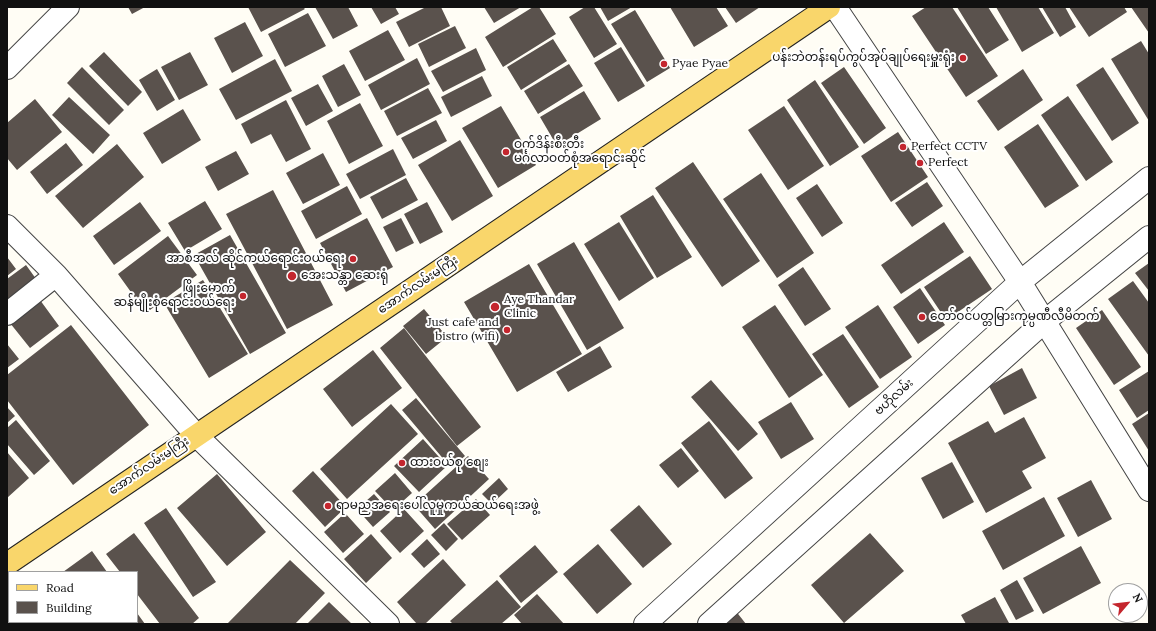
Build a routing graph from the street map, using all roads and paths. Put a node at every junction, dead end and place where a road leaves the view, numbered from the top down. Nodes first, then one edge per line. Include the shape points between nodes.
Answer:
1 (68, 7) edge
2 (830, 7) edge
3 (835, 7) edge
4 (7, 68) edge
5 (1149, 178) edge
6 (7, 226) edge
7 (1149, 237) edge
8 (56, 275) junction
9 (1020, 282) junction
10 (7, 314) edge
11 (1045, 321) junction
12 (196, 434) junction
13 (1149, 490) edge
14 (7, 564) edge
15 (388, 624) edge
16 (645, 624) edge
17 (709, 624) edge

1 - 4 street
2 - 12 main road, အောက်လမ်းမကြီး
3 - 9 street
5 - 9 street, ဗဟိုလမ်း
6 - 8 street
7 - 11 street
8 - 10 street
8 - 12 street
9 - 11 street
9 - 16 street, ဗဟိုလမ်း
11 - 13 street
11 - 17 street
12 - 14 main road, အောက်လမ်းမကြီး
12 - 15 street

